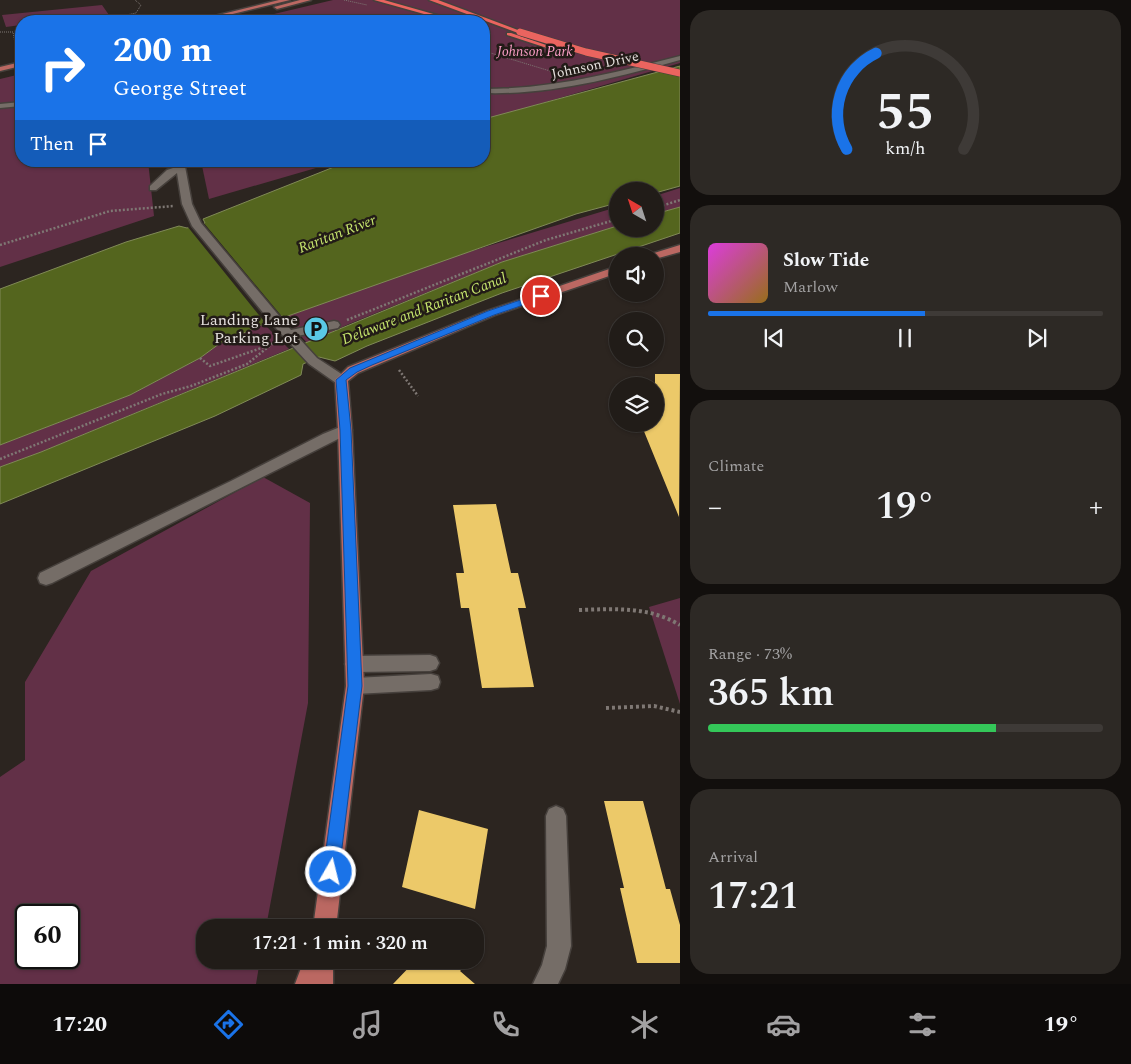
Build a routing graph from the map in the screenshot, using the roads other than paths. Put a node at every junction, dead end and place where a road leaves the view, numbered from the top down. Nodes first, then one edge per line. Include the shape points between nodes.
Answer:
1 (287, 0) edge
2 (308, 0) edge
3 (377, 0) edge
4 (432, 0) edge
5 (422, 3) dead end
6 (223, 15) edge
7 (245, 15) edge
8 (433, 15) edge
9 (455, 15) edge
10 (473, 15) edge
11 (490, 21) edge
12 (490, 28) edge
13 (680, 58) edge
14 (15, 65) edge
15 (0, 69) edge
16 (15, 69) edge
17 (0, 73) edge
18 (680, 73) edge
19 (680, 78) edge
20 (490, 91) edge
21 (15, 105) edge
22 (0, 106) edge
23 (176, 167) edge
24 (179, 167) edge
25 (153, 188) dead end
26 (680, 248) edge
27 (664, 253) edge
28 (609, 272) edge
29 (334, 325) dead end
30 (287, 336) junction
31 (340, 380) junction
32 (345, 430) junction
33 (46, 578) dead end
34 (430, 663) dead end
35 (354, 664) junction
36 (430, 682) dead end
37 (355, 686) junction
38 (556, 816) dead end
39 (325, 919) edge
40 (312, 969) edge
41 (321, 969) edge
42 (306, 984) edge
43 (321, 984) edge
44 (545, 984) edge

1 - 6 main road
2 - 7 main road
3 - 8 highway
4 - 10 highway, bridge
5 - 9 highway
11 - 18 highway, bridge via 586,52
12 - 19 highway via 549,47
13 - 20 street, Johnson Drive via 584,83
14 - 15 main road
16 - 17 main road
21 - 22 street
23 - 25 street
24 - 30 street via 187,204 196,224
26 - 27 main road
28 - 31 main road via 491,313 353,370
29 - 30 street
30 - 31 street via 313,361
31 - 32 main road
32 - 33 street
32 - 35 main road
34 - 35 street
35 - 37 main road
36 - 37 street
37 - 39 main road
38 - 44 street via 559,946 554,969
40 - 42 main road
41 - 43 main road

